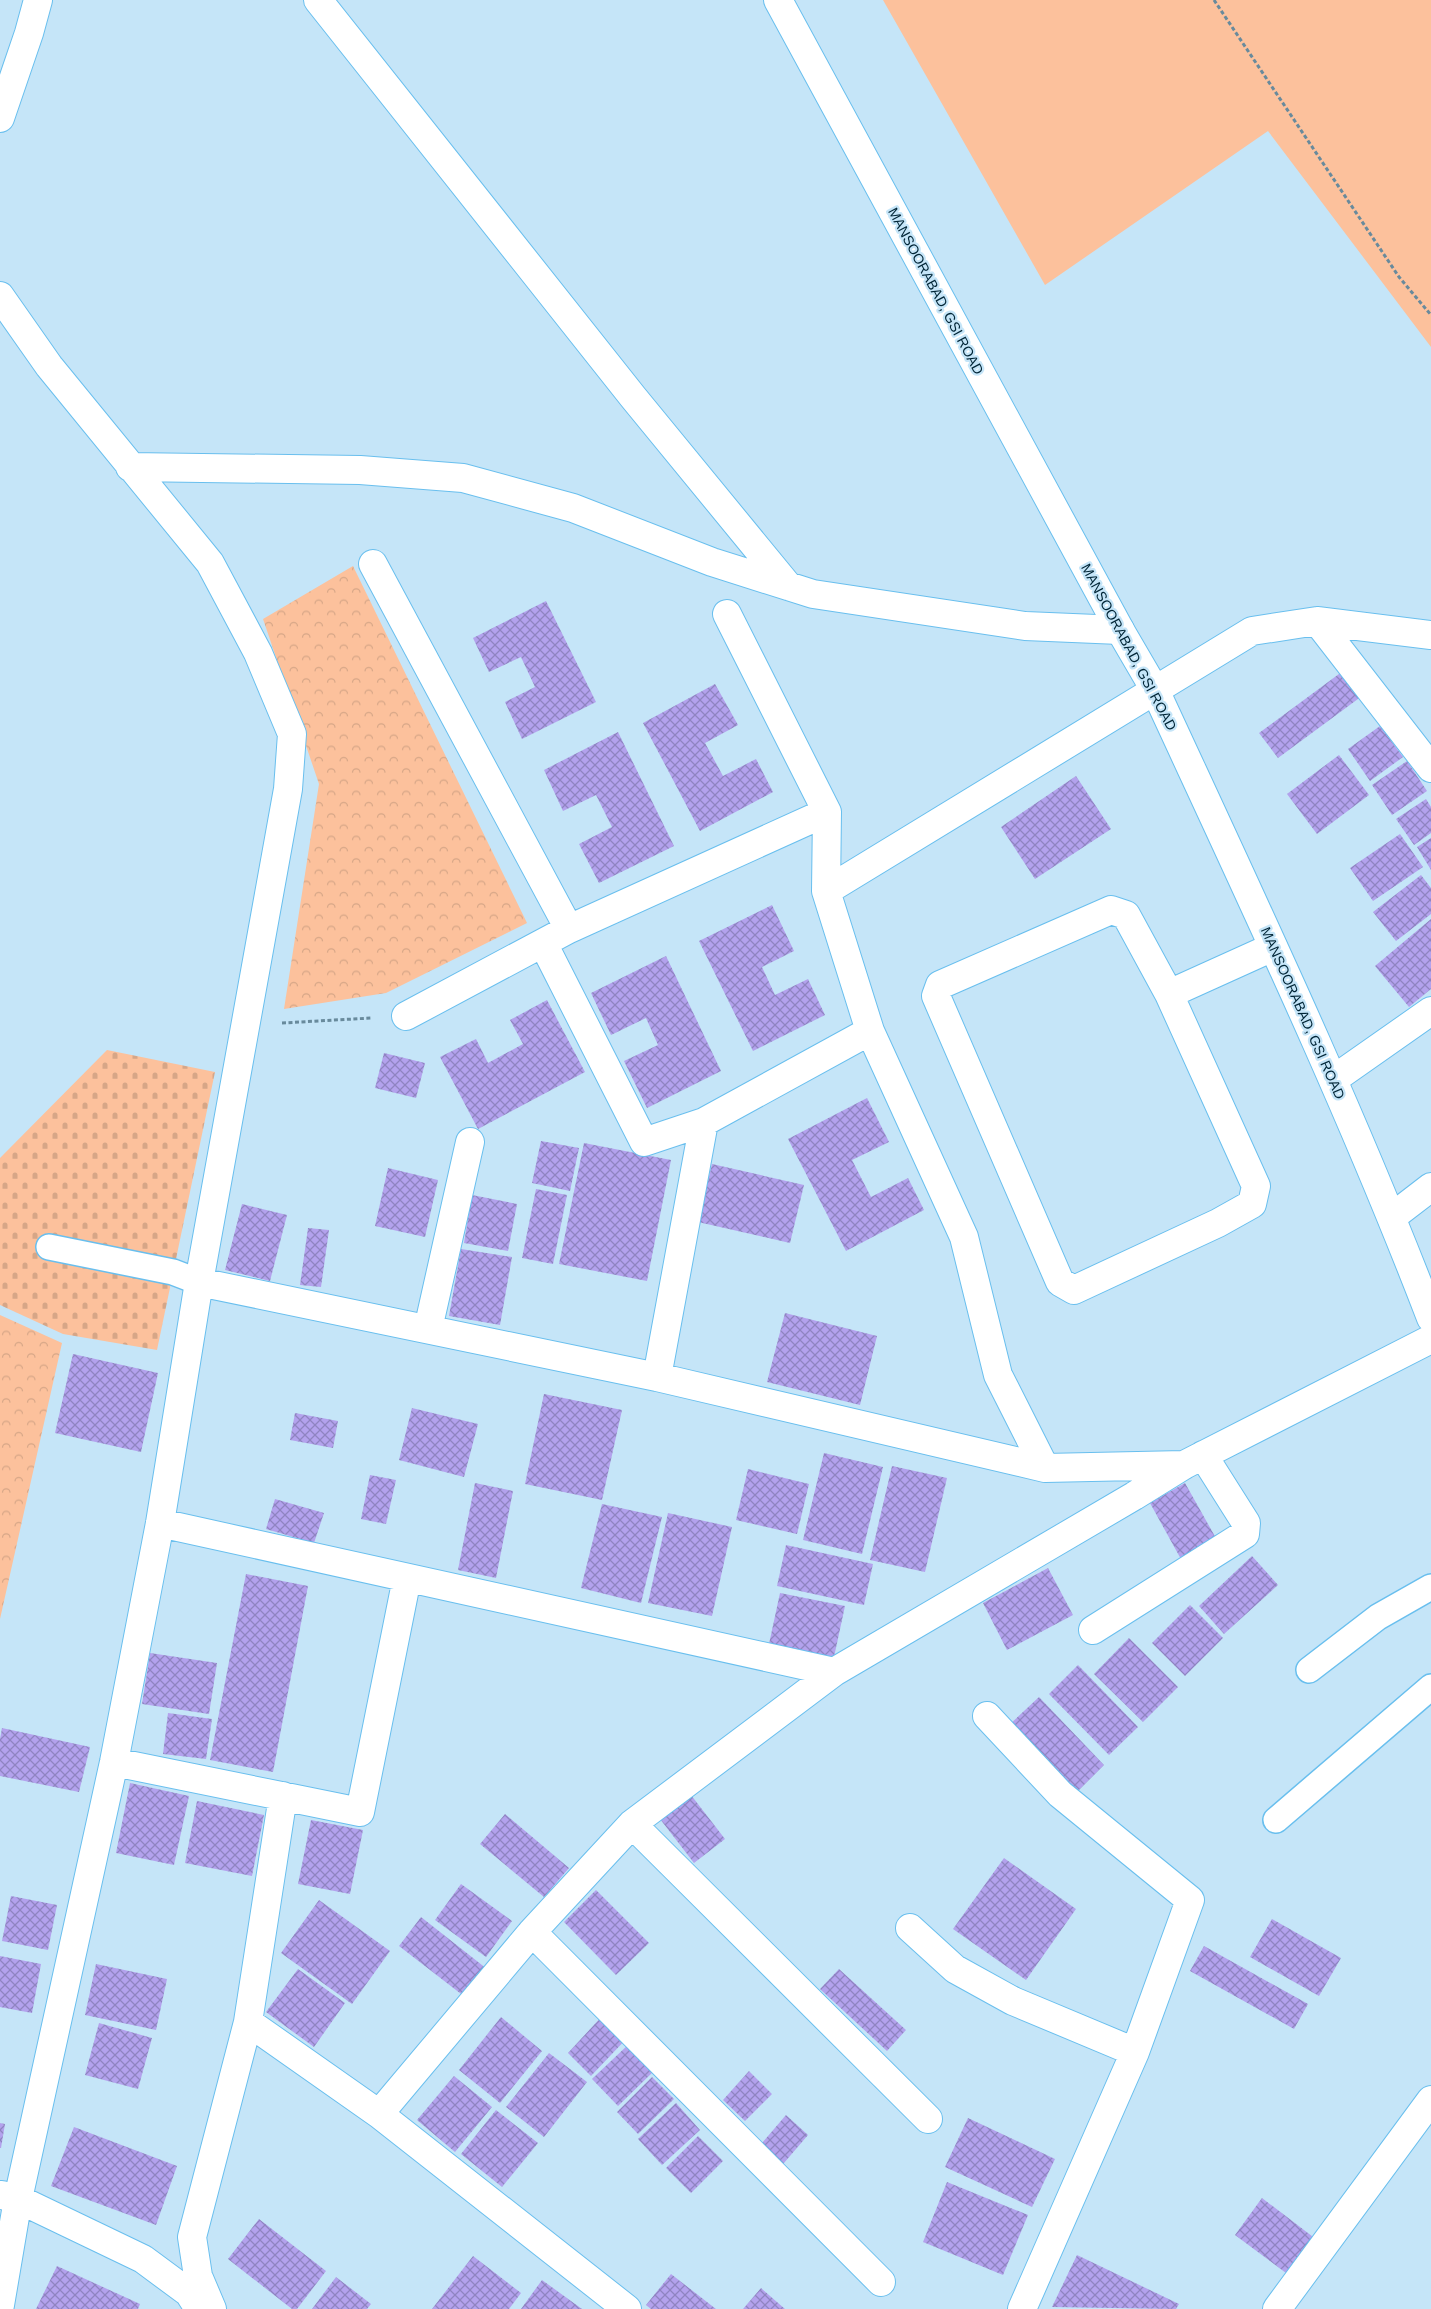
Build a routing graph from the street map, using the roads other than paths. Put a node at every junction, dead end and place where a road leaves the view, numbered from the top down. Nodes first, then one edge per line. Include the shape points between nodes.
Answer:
1 (38, 0) edge
2 (318, 0) edge
3 (778, 0) edge
4 (0, 118) edge
5 (0, 296) edge
6 (130, 466) junction
7 (373, 564) dead end
8 (788, 586) junction
9 (726, 614) dead end
10 (1317, 621) junction
11 (1120, 630) junction
12 (1431, 635) edge
13 (1155, 690) junction
14 (1431, 768) edge
15 (827, 812) junction
16 (826, 891) junction
17 (569, 929) junction
18 (543, 943) junction
19 (1273, 947) junction
20 (1169, 994) junction
21 (1431, 1011) edge
22 (406, 1016) road end
23 (870, 1031) junction
24 (1334, 1079) junction
25 (704, 1122) junction
26 (470, 1142) dead end
27 (1431, 1187) edge
28 (1392, 1217) junction
29 (50, 1246) dead end
30 (199, 1282) junction
31 (1431, 1318) edge
32 (428, 1329) junction
33 (1431, 1339) edge
34 (657, 1377) junction
35 (1193, 1460) junction
36 (1045, 1468) junction
37 (160, 1523) junction
38 (407, 1578) junction
39 (1431, 1587) edge
40 (1093, 1630) dead end
41 (1309, 1670) dead end
42 (834, 1672) junction
43 (1431, 1687) edge
44 (986, 1716) dead end
45 (114, 1762) junction
46 (283, 1796) junction
47 (1276, 1820) dead end
48 (632, 1824) junction
49 (910, 1928) dead end
50 (532, 1932) junction
51 (248, 2022) junction
52 (1136, 2052) junction
53 (1431, 2100) edge
54 (378, 2114) junction
55 (928, 2119) dead end
56 (9, 2196) edge
57 (881, 2282) dead end
58 (0, 2305) edge
59 (199, 2309) edge
60 (212, 2309) edge
61 (627, 2309) edge
62 (1022, 2309) edge
63 (1277, 2309) edge

1 - 4 street via 30,33
2 - 8 street via 632,397
3 - 11 street, MANSOORABAD, GSI ROAD
5 - 6 street via 49,366
6 - 8 street via 360,470 463,478 573,508 712,562
6 - 30 street via 210,563 258,653 292,734 288,789
7 - 17 street
8 - 11 street via 813,594 1025,626
9 - 15 street
10 - 12 street
10 - 13 street via 1252,631
10 - 14 street
11 - 13 street, MANSOORABAD, GSI ROAD
13 - 16 street
13 - 19 street, MANSOORABAD, GSI ROAD
15 - 16 street
15 - 17 street
16 - 23 street
17 - 18 street
18 - 22 street
18 - 25 street via 644,1142
19 - 20 street
19 - 24 street, MANSOORABAD, GSI ROAD
20 - 20 street via 1126,915 1111,910 940,985 936,996 1060,1282 1074,1290 1252,1204 1256,1186
21 - 24 street
23 - 25 street
23 - 36 street via 964,1237 998,1375
24 - 28 street, MANSOORABAD, GSI ROAD
25 - 34 street
26 - 32 street
27 - 28 street
28 - 31 street, MANSOORABAD, GSI ROAD
29 - 30 lane via 173,1272
30 - 32 street
30 - 37 street
32 - 34 street
33 - 35 street
34 - 36 street
35 - 36 street
35 - 40 street via 1246,1523 1245,1534
35 - 42 street
37 - 38 street
37 - 45 street
38 - 42 street
38 - 46 street via 360,1812
39 - 41 lane via 1378,1617
42 - 48 street
43 - 47 lane
44 - 52 street via 1060,1794 1190,1900
45 - 46 street
45 - 56 street
46 - 51 street
48 - 50 street
48 - 55 street
49 - 52 street via 955,1969 1013,2001
50 - 54 street
50 - 57 street
51 - 54 street
51 - 60 street via 192,2237 198,2276
52 - 62 street
53 - 63 street
54 - 61 street
56 - 58 street
56 - 59 street via 142,2259 189,2293

